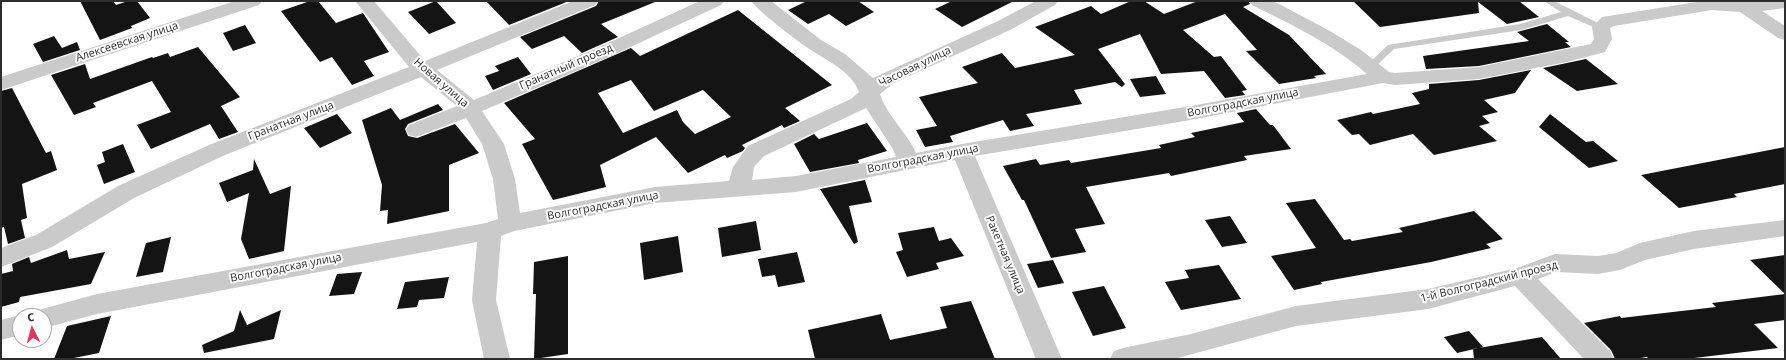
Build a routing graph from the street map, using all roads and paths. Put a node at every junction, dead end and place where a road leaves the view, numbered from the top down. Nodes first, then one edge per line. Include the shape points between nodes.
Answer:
1 (252, 1) edge
2 (364, 1) edge
3 (589, 1) edge
4 (715, 1) edge
5 (760, 1) edge
6 (1049, 1) edge
7 (1258, 1) edge
8 (1548, 1) edge
9 (1708, 3) edge
10 (1785, 3) edge
11 (1744, 7) junction
12 (1569, 13) junction
13 (1601, 27) junction
14 (1785, 34) edge
15 (424, 68) junction
16 (1377, 71) junction
17 (1, 84) edge
18 (869, 92) junction
19 (471, 109) junction
20 (416, 130) dead end
21 (962, 151) junction
22 (908, 161) junction
23 (740, 188) junction
24 (500, 227) junction
25 (1785, 228) edge
26 (1, 258) edge
27 (1520, 276) junction
28 (52, 316) edge
29 (12, 327) edge
30 (1, 330) edge
31 (497, 359) edge
32 (1049, 359) edge
33 (1123, 359) edge
34 (1601, 359) edge

1 - 17 street, Алексеевская улица
2 - 15 street, Новая улица via 416,63
3 - 15 street, Гранатная улица
4 - 19 street, Гранатный проезд
5 - 18 street via 814,44 838,58 865,81
6 - 18 street, Часовая улица via 1003,26 887,79
7 - 16 street via 1313,28
8 - 12 lane
9 - 11 street
9 - 13 street via 1608,21
10 - 11 street
11 - 14 street
12 - 13 lane
12 - 16 lane via 1521,27 1391,46
13 - 16 street, Волгоградская улица via 1603,39 1598,48 1567,56 1479,73 1395,79
15 - 19 street, Новая улица
15 - 26 street, Гранатная улица via 217,150 126,192 44,240
16 - 21 street, Волгоградская улица via 1185,114
18 - 22 street via 873,104 903,148
18 - 23 street, Часовая улица via 858,104 756,151 744,164
19 - 20 street, Гранатный проезд
19 - 24 street, Новая улица via 493,144 504,179
21 - 22 street, Волгоградская улица
21 - 32 street, Ракетная улица
22 - 23 street, Волгоградская улица via 796,184
23 - 24 street, Волгоградская улица via 655,195
24 - 28 street, Волгоградская улица via 97,304
24 - 31 street, Новая улица via 484,300
25 - 27 street, 1-й Волгоградский проезд via 1694,240 1640,252 1620,262 1598,265 1555,263
27 - 33 street, 1-й Волгоградский проезд via 1428,299 1296,316 1191,345
27 - 34 street
29 - 30 street

